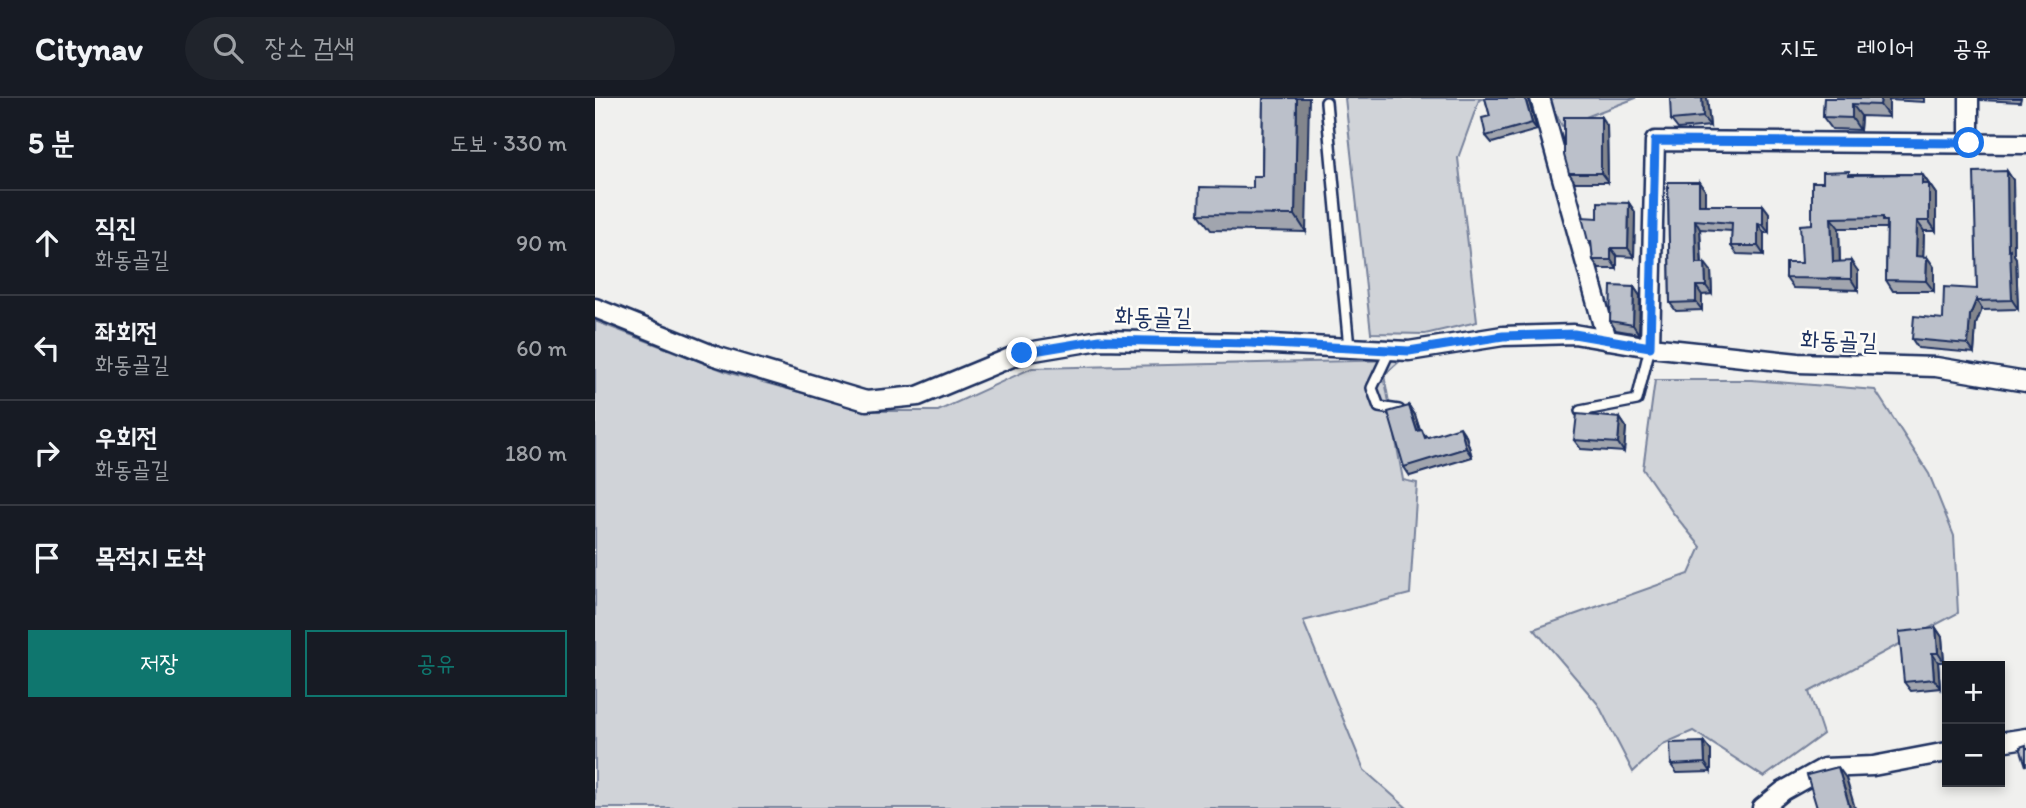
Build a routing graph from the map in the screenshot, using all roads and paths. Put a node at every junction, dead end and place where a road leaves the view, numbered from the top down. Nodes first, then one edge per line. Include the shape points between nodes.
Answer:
1 (1540, 98) edge
2 (1969, 98) edge
3 (1326, 102) dead end
4 (1969, 143) junction
5 (2026, 144) edge
6 (595, 308) edge
7 (1607, 340) junction
8 (1650, 347) junction
9 (1349, 348) junction
10 (1390, 350) junction
11 (2026, 382) edge
12 (1399, 410) edge
13 (1580, 411) edge
14 (2026, 737) edge
15 (2005, 741) edge
16 (1942, 753) edge
17 (1762, 808) edge

1 - 7 street
2 - 4 street
3 - 9 lane
4 - 5 street
4 - 8 street via 1655,141
6 - 9 street, 화동골길 via 715,356 866,401 919,396 1022,353 1100,340
7 - 8 street, 화동골길
7 - 10 street, 화동골길 via 1574,334 1503,336
8 - 11 street, 화동골길 via 1798,363 1936,368
8 - 13 lane via 1637,400
9 - 10 street, 화동골길
10 - 12 lane via 1372,388 1379,407
14 - 15 street
16 - 17 street via 1873,766 1824,768

